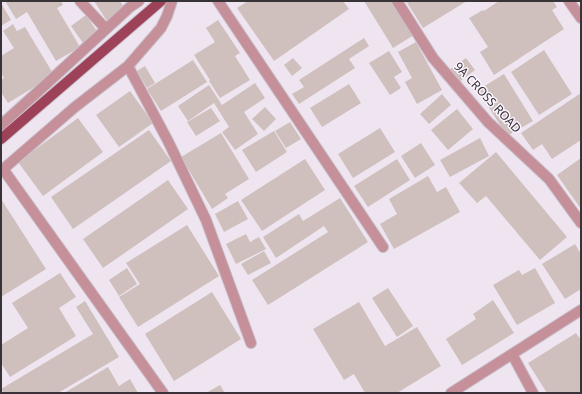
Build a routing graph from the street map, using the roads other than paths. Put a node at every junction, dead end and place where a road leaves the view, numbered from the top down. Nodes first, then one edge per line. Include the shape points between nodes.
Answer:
1 (80, 1) edge
2 (139, 1) edge
3 (161, 1) edge
4 (172, 1) edge
5 (218, 1) edge
6 (397, 1) edge
7 (569, 1) edge
8 (581, 18) edge
9 (106, 29) junction
10 (128, 66) junction
11 (1, 125) edge
12 (1, 139) edge
13 (2, 170) edge
14 (581, 223) edge
15 (383, 247) dead end
16 (581, 310) edge
17 (251, 343) dead end
18 (512, 354) junction
19 (163, 393) edge
20 (451, 393) edge
21 (533, 393) edge

1 - 9 street
2 - 9 street
3 - 12 main road
4 - 10 street via 161,28
5 - 15 street
6 - 14 street, 9A CROSS ROAD via 433,58 488,122 549,179
7 - 8 street
9 - 11 street
10 - 13 street via 75,107
10 - 17 street via 206,220
13 - 19 street
16 - 18 street
18 - 20 street
18 - 21 street

